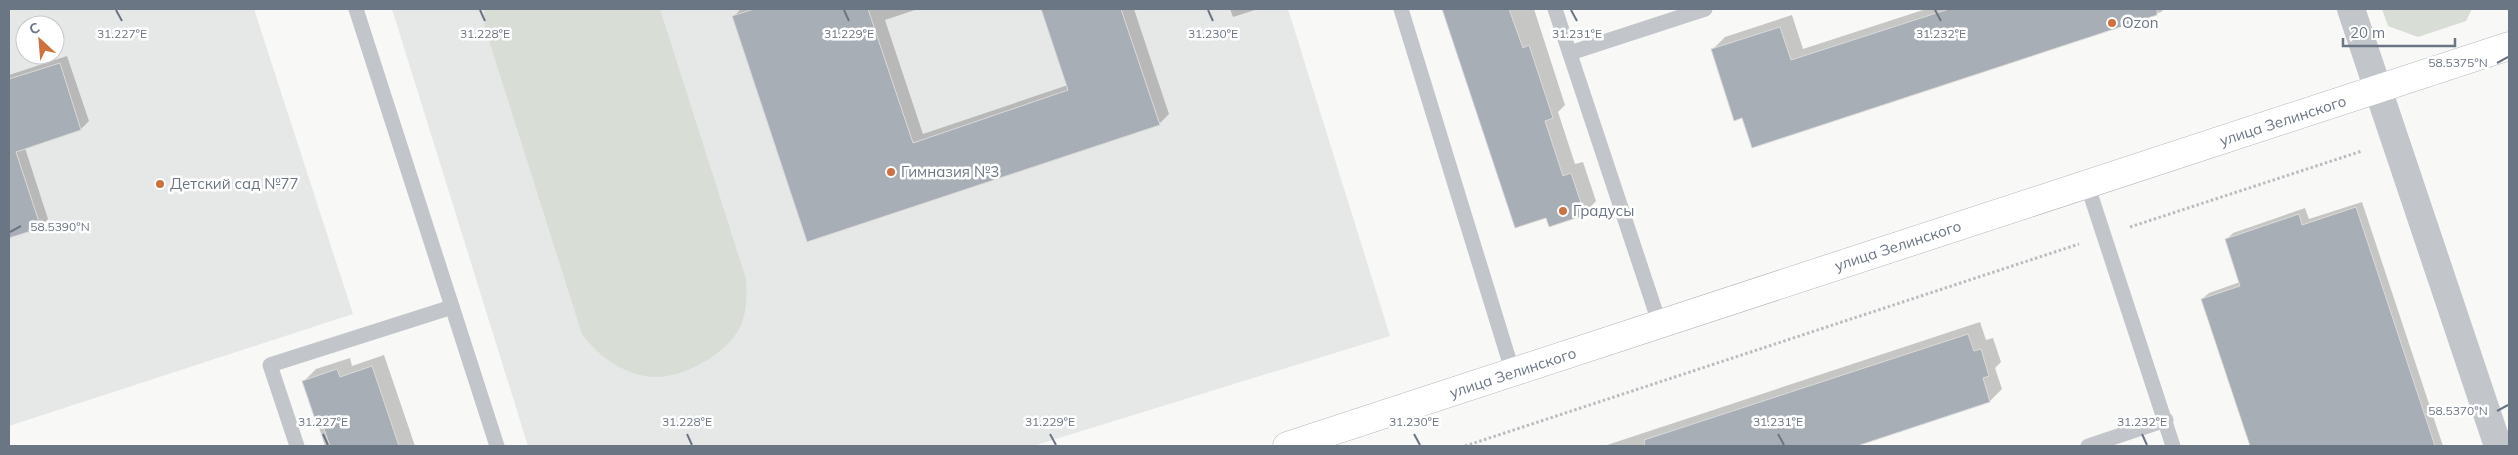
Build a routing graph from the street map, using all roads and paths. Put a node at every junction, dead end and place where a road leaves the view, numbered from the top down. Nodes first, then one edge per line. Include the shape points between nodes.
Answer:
1 (356, 9) edge
2 (1401, 9) edge
3 (1555, 9) edge
4 (1704, 9) edge
5 (2351, 9) edge
6 (2509, 46) edge
7 (1570, 53) junction
8 (2379, 90) junction
9 (2362, 151) dead end
10 (2087, 184) junction
11 (2105, 236) junction
12 (452, 307) junction
13 (1660, 325) junction
14 (1514, 373) junction
15 (2166, 420) junction
16 (296, 446) edge
17 (496, 446) edge
18 (1287, 446) edge
19 (1465, 446) edge
20 (2088, 446) edge
21 (2173, 446) edge
22 (2498, 446) edge

1 - 12 lane
2 - 14 lane
3 - 7 lane
4 - 7 lane
5 - 8 street
6 - 8 street, улица Зелинского
7 - 13 lane
8 - 10 street, улица Зелинского
8 - 22 street
9 - 11 path
10 - 11 lane
10 - 13 street, улица Зелинского
11 - 15 lane
11 - 19 path
12 - 16 lane via 270,365
12 - 17 lane
13 - 14 street, улица Зелинского
14 - 18 street, улица Зелинского
15 - 20 lane
15 - 21 lane

